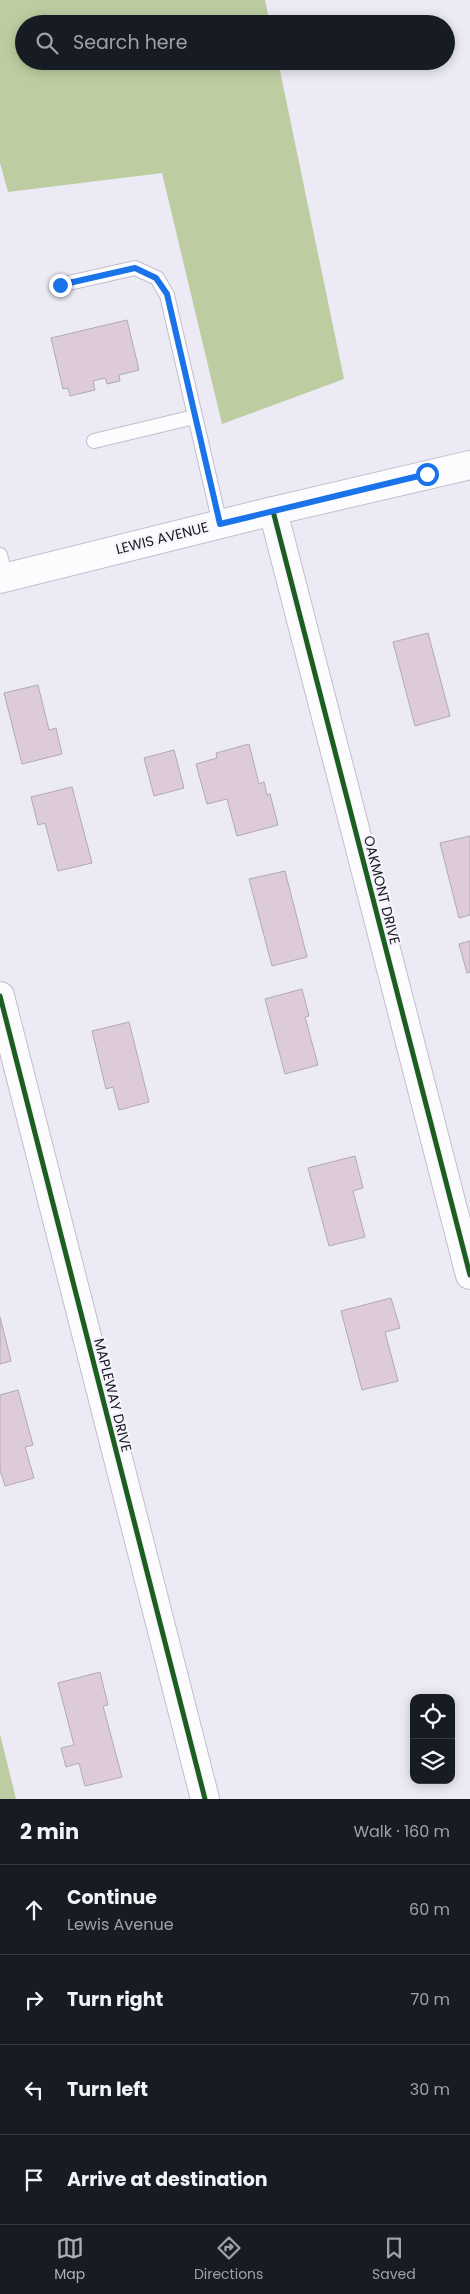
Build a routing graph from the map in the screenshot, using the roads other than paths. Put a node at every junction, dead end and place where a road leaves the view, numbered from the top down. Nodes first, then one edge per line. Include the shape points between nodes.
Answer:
1 (60, 285) dead end
2 (194, 417) junction
3 (94, 441) dead end
4 (470, 464) edge
5 (273, 510) junction
6 (220, 524) junction
7 (2, 570) edge
8 (0, 996) edge
9 (470, 1275) edge
10 (204, 1799) edge

1 - 2 lane via 135,268 156,278 167,294
2 - 3 lane
2 - 6 lane
4 - 5 street, LEWIS AVENUE
5 - 6 street, LEWIS AVENUE
5 - 9 street, OAKMONT DRIVE
6 - 7 street, LEWIS AVENUE
8 - 10 street, MAPLEWAY DRIVE

